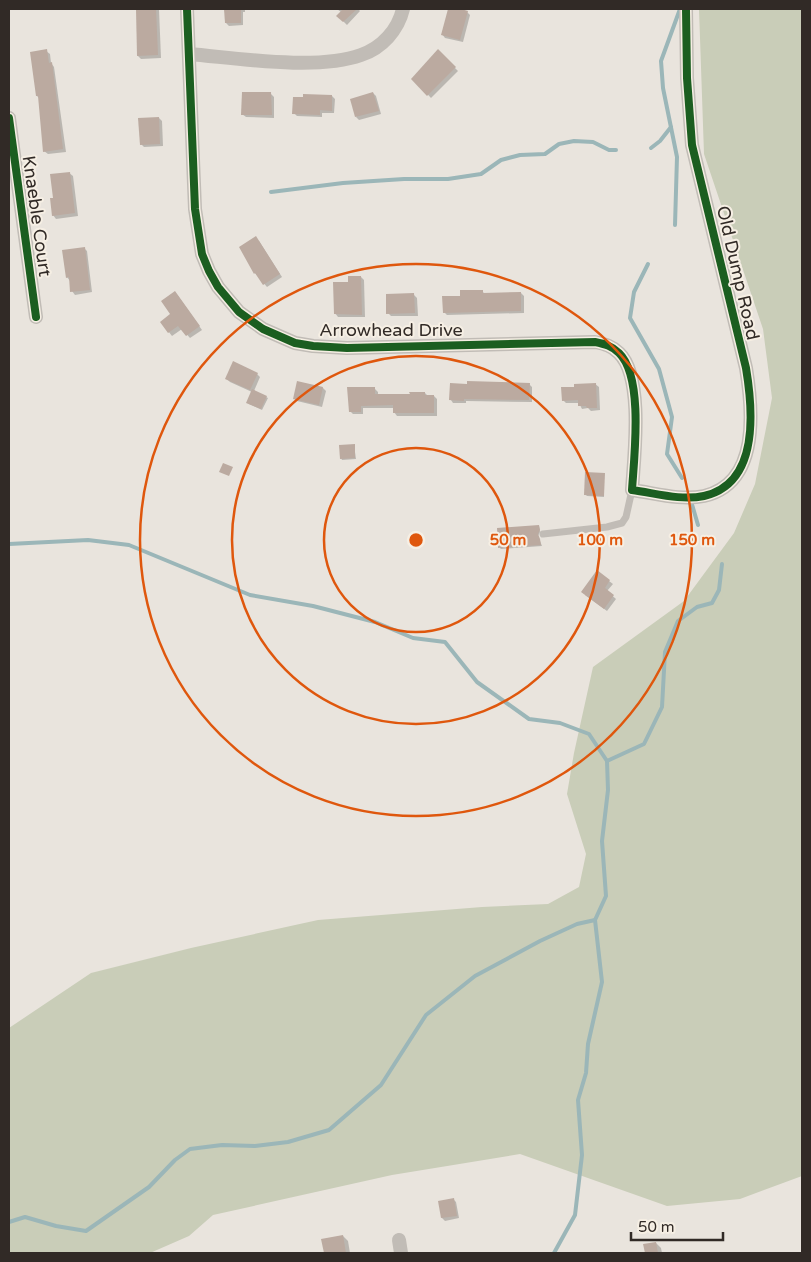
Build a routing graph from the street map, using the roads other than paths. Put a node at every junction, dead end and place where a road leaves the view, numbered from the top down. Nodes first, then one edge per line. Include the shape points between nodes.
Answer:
1 (187, 9) edge
2 (403, 9) edge
3 (686, 9) edge
4 (189, 54) junction
5 (9, 118) edge
6 (36, 317) dead end
7 (632, 490) junction
8 (543, 534) dead end

1 - 4 street, Arrowhead Drive
2 - 4 street via 397,26 387,39 368,52 345,59 296,62
3 - 7 street, Old Dump Road via 692,145 746,368 750,395 750,442 742,464 730,482 718,491 704,496 676,496
4 - 7 street, Arrowhead Drive via 195,209 202,254 218,287 239,312 262,329 295,343 313,346 595,342 609,345 628,366 634,391 636,438
5 - 6 street, Knaeble Court
7 - 8 lane via 622,524

